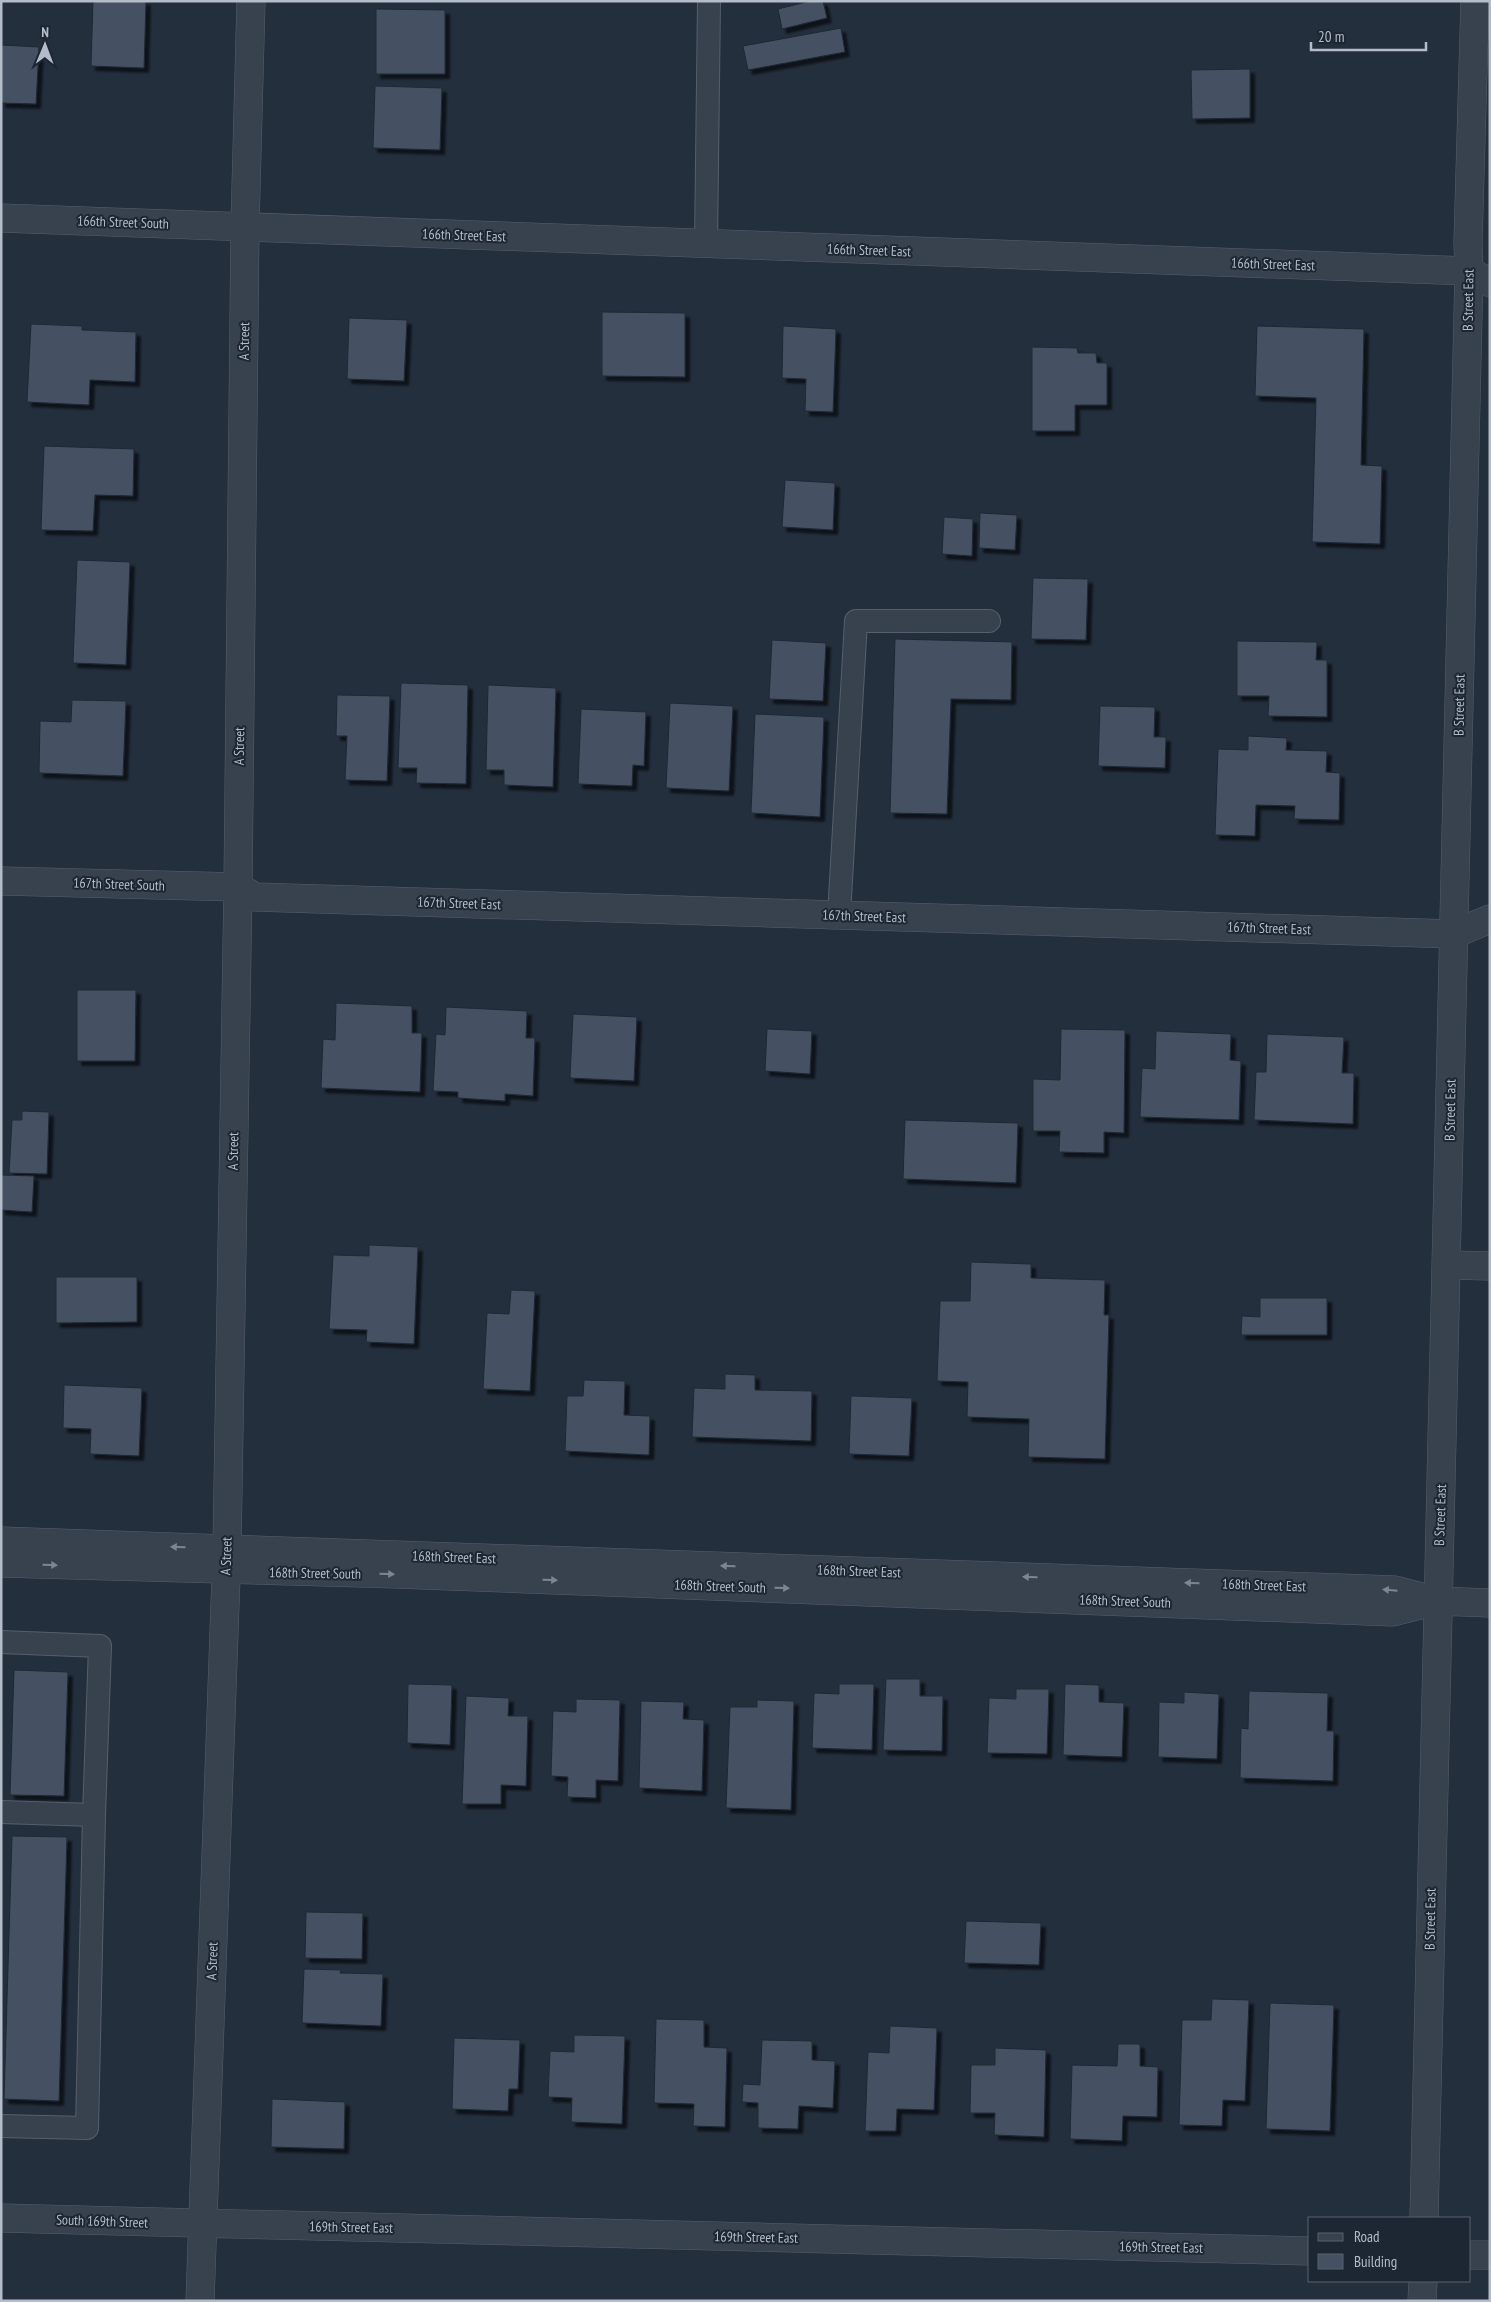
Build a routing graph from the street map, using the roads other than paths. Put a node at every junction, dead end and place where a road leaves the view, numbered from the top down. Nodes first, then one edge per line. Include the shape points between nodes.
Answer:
1 (251, 1) edge
2 (709, 1) edge
3 (1476, 1) edge
4 (1, 218) edge
5 (245, 226) junction
6 (706, 244) junction
7 (1479, 277) edge
8 (989, 621) dead end
9 (1, 881) edge
10 (238, 887) junction
11 (839, 915) junction
12 (1490, 919) edge
13 (1454, 934) junction
14 (1447, 1265) junction
15 (1490, 1266) edge
16 (1, 1541) edge
17 (226, 1560) junction
18 (1, 1563) edge
19 (1437, 1601) junction
20 (1490, 1602) edge
21 (1, 1642) edge
22 (1, 1812) edge
23 (94, 1815) junction
24 (1, 2126) edge
25 (1424, 2217) edge
26 (1, 2218) edge
27 (202, 2223) junction
28 (1308, 2251) edge
29 (1471, 2255) edge
30 (1490, 2255) edge
31 (1423, 2282) edge
32 (200, 2301) edge
33 (1422, 2301) edge

1 - 5 street, A Street
2 - 6 lane
3 - 7 street, B Street East via 1468,242
4 - 5 street, 166th Street South
5 - 6 street, 166th Street East
5 - 10 street, A Street
6 - 7 street, 166th Street East
7 - 13 street, B Street East
8 - 11 lane via 856,621
9 - 10 street, 167th Street South
10 - 11 street, 167th Street East via 255,897
10 - 17 street, A Street
11 - 13 street, 167th Street East
12 - 13 street, 167th Street East
13 - 14 street, B Street East
14 - 15 street
14 - 19 street, B Street East
17 -> 16 street
18 -> 17 street
17 - 19 street, 168th Street East via 1395,1590
17 - 27 street, A Street
19 - 20 street, 168th Street East
19 - 25 street, B Street East
21 - 23 lane via 100,1646
22 - 23 lane
23 - 24 lane via 87,2128
26 - 27 street, South 169th Street
27 - 28 street, 169th Street East
27 - 32 street, A Street
29 - 30 street
31 - 33 street

